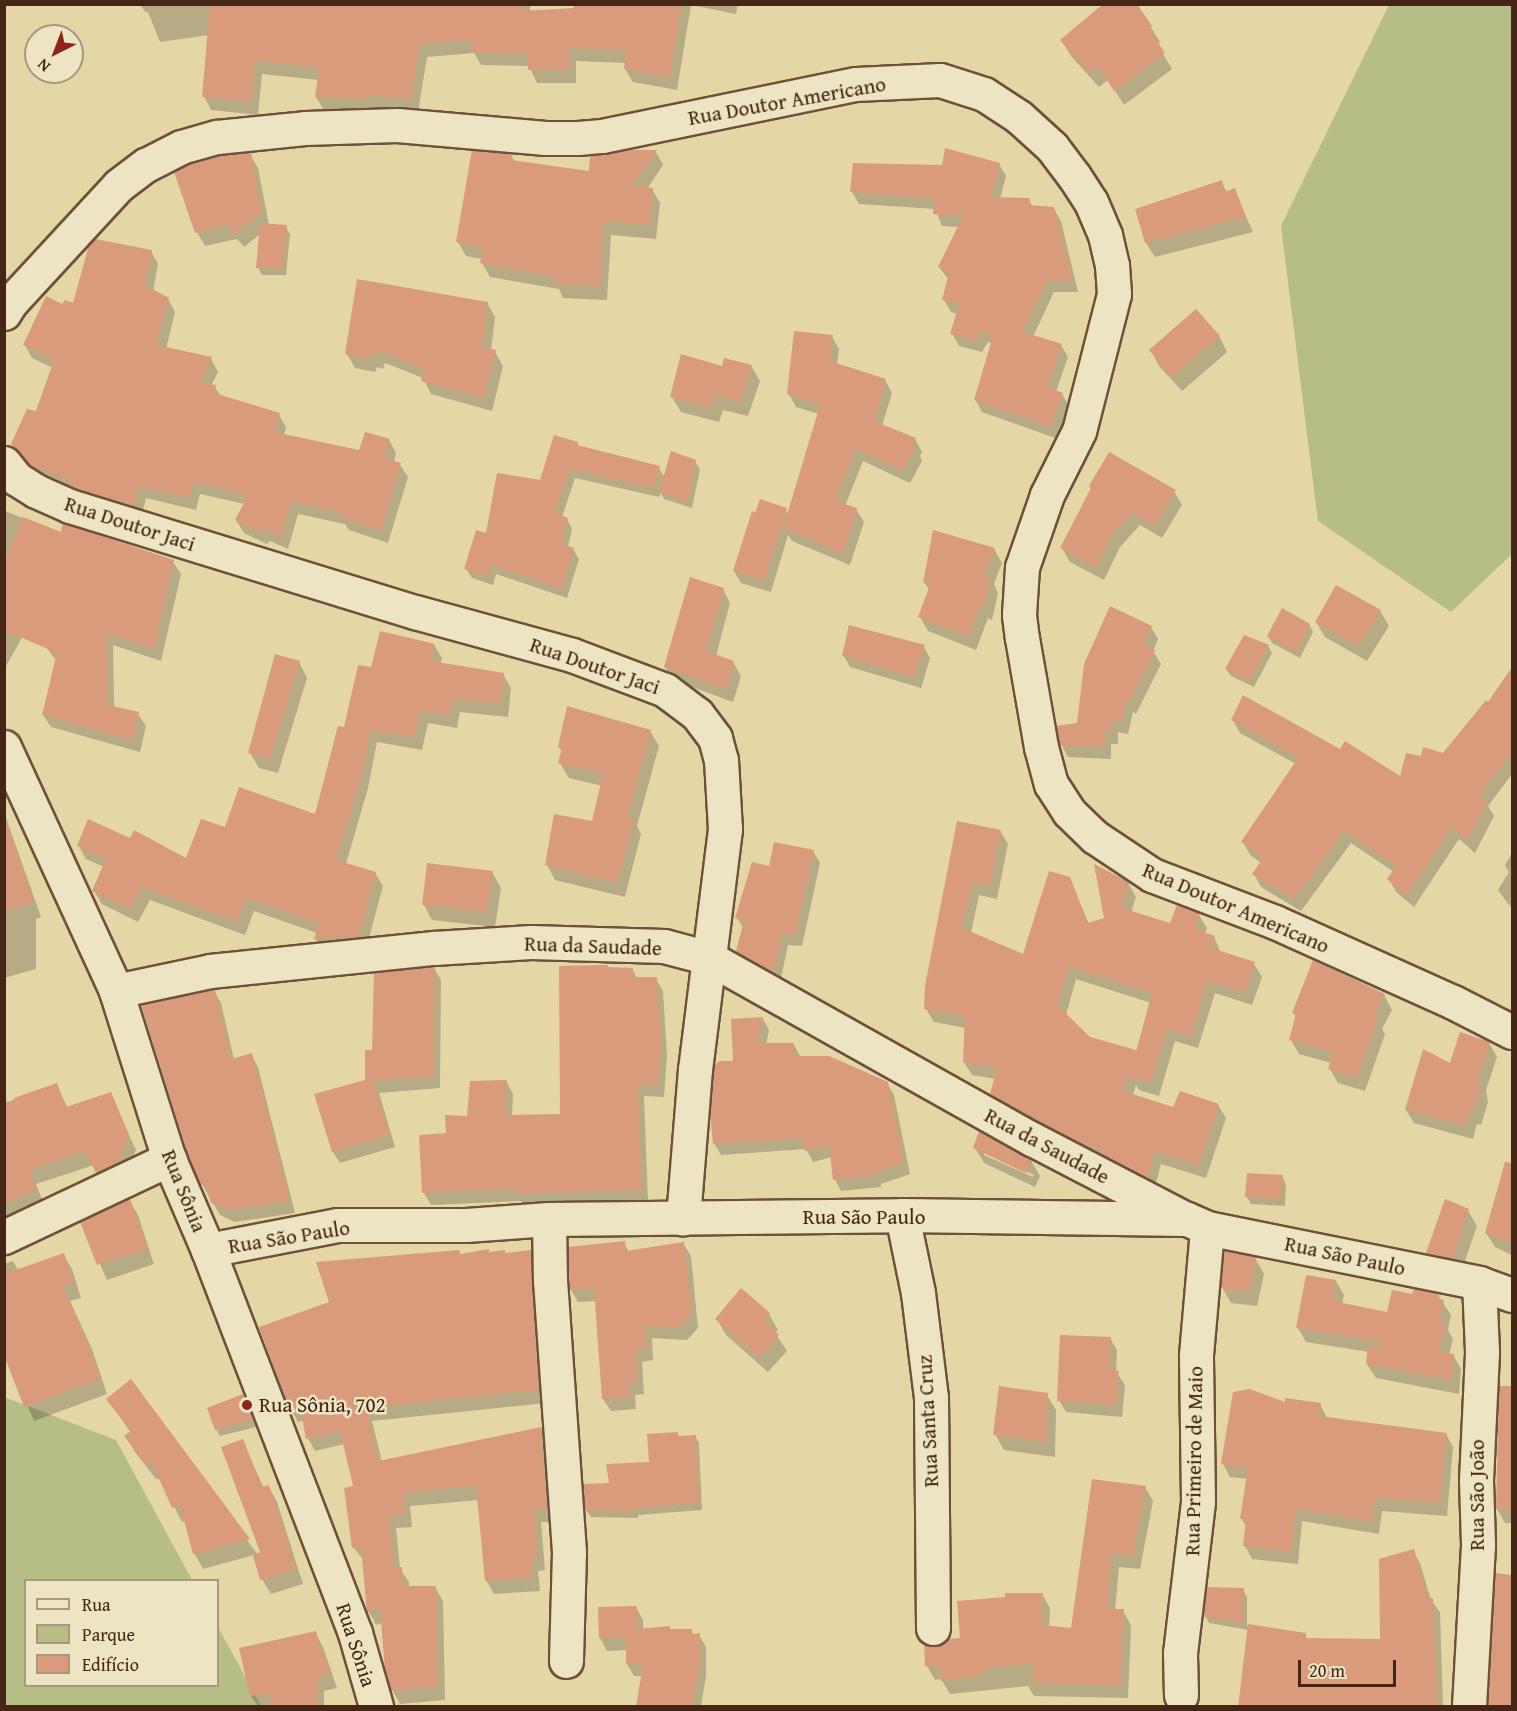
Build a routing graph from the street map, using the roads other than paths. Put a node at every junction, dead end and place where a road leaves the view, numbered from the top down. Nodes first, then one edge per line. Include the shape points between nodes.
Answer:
1 (7, 304) edge
2 (4, 463) edge
3 (4, 747) edge
4 (709, 958) junction
5 (116, 991) junction
6 (1512, 1032) edge
7 (170, 1159) junction
8 (902, 1215) junction
9 (549, 1219) junction
10 (683, 1219) junction
11 (1197, 1223) junction
12 (4, 1237) edge
13 (208, 1250) junction
14 (1479, 1283) junction
15 (1512, 1295) edge
16 (933, 1628) dead end
17 (566, 1661) dead end
18 (1181, 1695) dead end
19 (376, 1707) edge
20 (1468, 1707) edge

1 - 6 street, Rua Doutor Americano via 119,185 181,147 217,137 305,128 397,125 578,138 856,84 940,81 984,94 1019,117 1052,147 1074,176 1091,202 1112,265 1114,294 1079,431 1047,495 1022,567 1022,638 1051,784 1069,812 1095,837 1152,875 1275,922
2 - 4 street, Rua Doutor Jaci via 17,479 36,492 70,506 563,653 665,690 682,700 715,738 724,783 725,829
3 - 5 street, Rua Sônia
4 - 5 street, Rua da Saudade via 664,946 531,942 210,971
4 - 10 street, Rua Doutor Jaci via 694,1069
4 - 11 street, Rua da Saudade via 1032,1139
5 - 7 street, Rua Sônia
7 - 12 street
7 - 13 street, Rua Sônia
8 - 10 street, Rua São Paulo
8 - 11 street, Rua São Paulo
8 - 16 street, Rua Santa Cruz via 918,1293 931,1397
9 - 10 street, Rua São Paulo
9 - 13 street, Rua São Paulo via 466,1225 338,1225
9 - 17 street via 569,1552
11 - 14 street, Rua São Paulo
11 - 18 street, Rua Primeiro de Maio via 1198,1501 1180,1653
13 - 19 street, Rua Sônia via 355,1633
14 - 15 street, Rua São Paulo
14 - 20 street, Rua São João via 1482,1351 1476,1480 1478,1544

